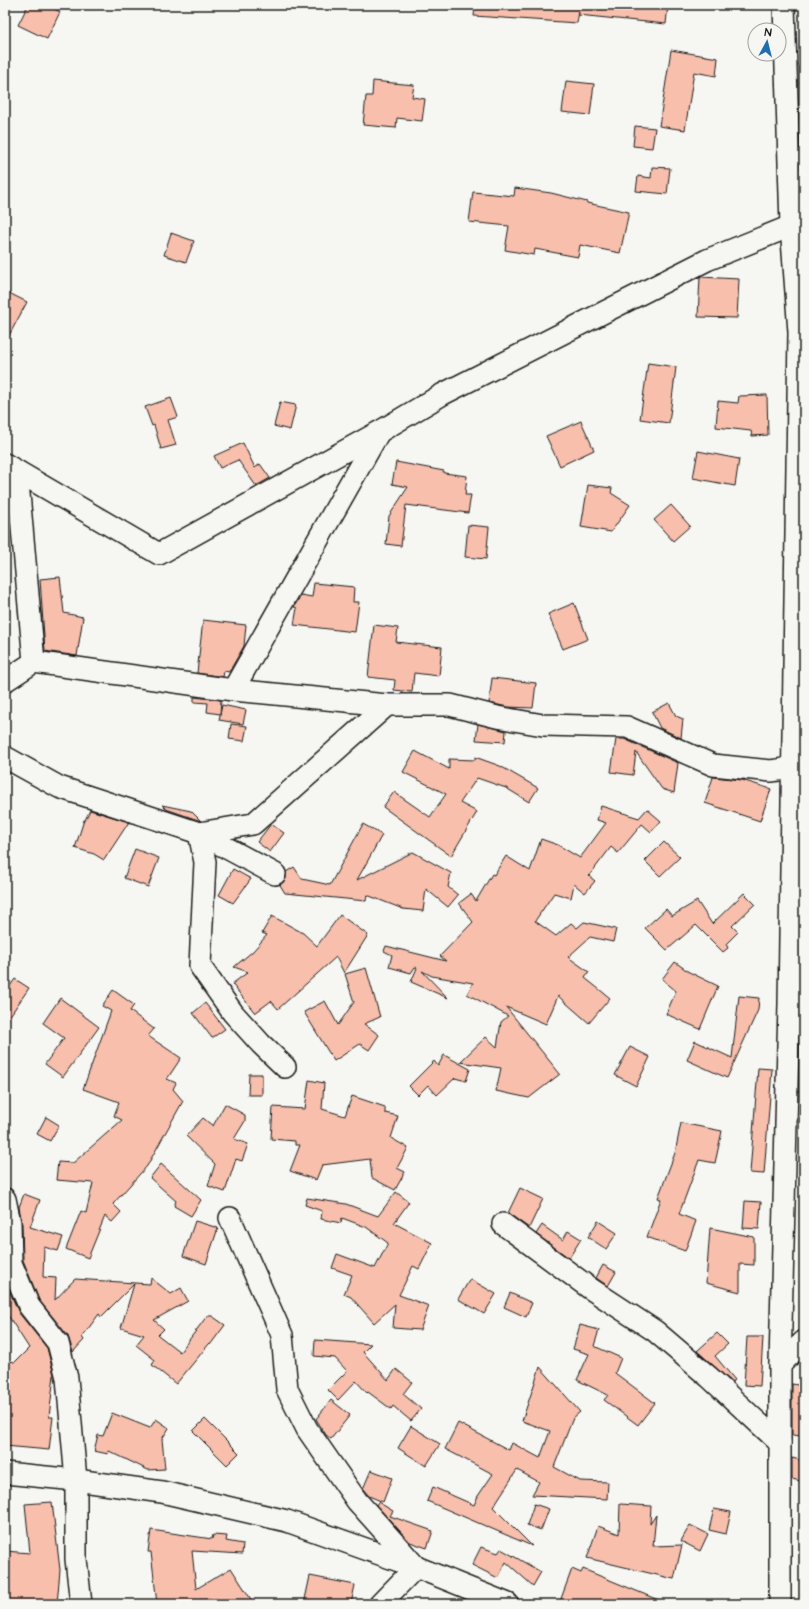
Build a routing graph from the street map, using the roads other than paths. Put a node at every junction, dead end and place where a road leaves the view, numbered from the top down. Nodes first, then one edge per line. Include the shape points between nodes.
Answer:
1 (784, 5) edge
2 (791, 226) junction
3 (379, 432) junction
4 (11, 467) edge
5 (34, 662) junction
6 (5, 681) edge
7 (233, 690) junction
8 (387, 705) junction
9 (5, 757) edge
10 (792, 768) junction
11 (199, 833) junction
12 (275, 874) dead end
13 (285, 1067) dead end
14 (5, 1199) edge
15 (230, 1218) dead end
16 (503, 1224) dead end
17 (804, 1341) edge
18 (780, 1365) junction
19 (780, 1443) junction
20 (5, 1473) edge
21 (76, 1480) junction
22 (416, 1567) junction
23 (81, 1604) edge
24 (380, 1604) edge
25 (508, 1604) edge
26 (780, 1604) edge

1 - 2 street
2 - 3 street via 707,260 443,394
2 - 10 street via 799,332
3 - 4 street via 159,554
3 - 7 street
4 - 5 street
5 - 6 street
5 - 7 street
7 - 8 street
8 - 10 street via 450,705 543,725 627,727 713,765 771,771
8 - 11 street via 253,824
9 - 11 street via 59,787
10 - 18 street
11 - 12 street
11 - 13 street via 205,862 200,966 233,1013
14 - 21 street via 10,1223 12,1262 28,1306 58,1343 66,1371
15 - 22 street via 282,1335 287,1389 307,1428 357,1501
16 - 19 street via 591,1289 655,1331
17 - 18 street
18 - 19 street
19 - 26 street
20 - 21 street
21 - 22 street via 162,1492 287,1522
21 - 23 street via 76,1559
22 - 24 street
22 - 25 street

